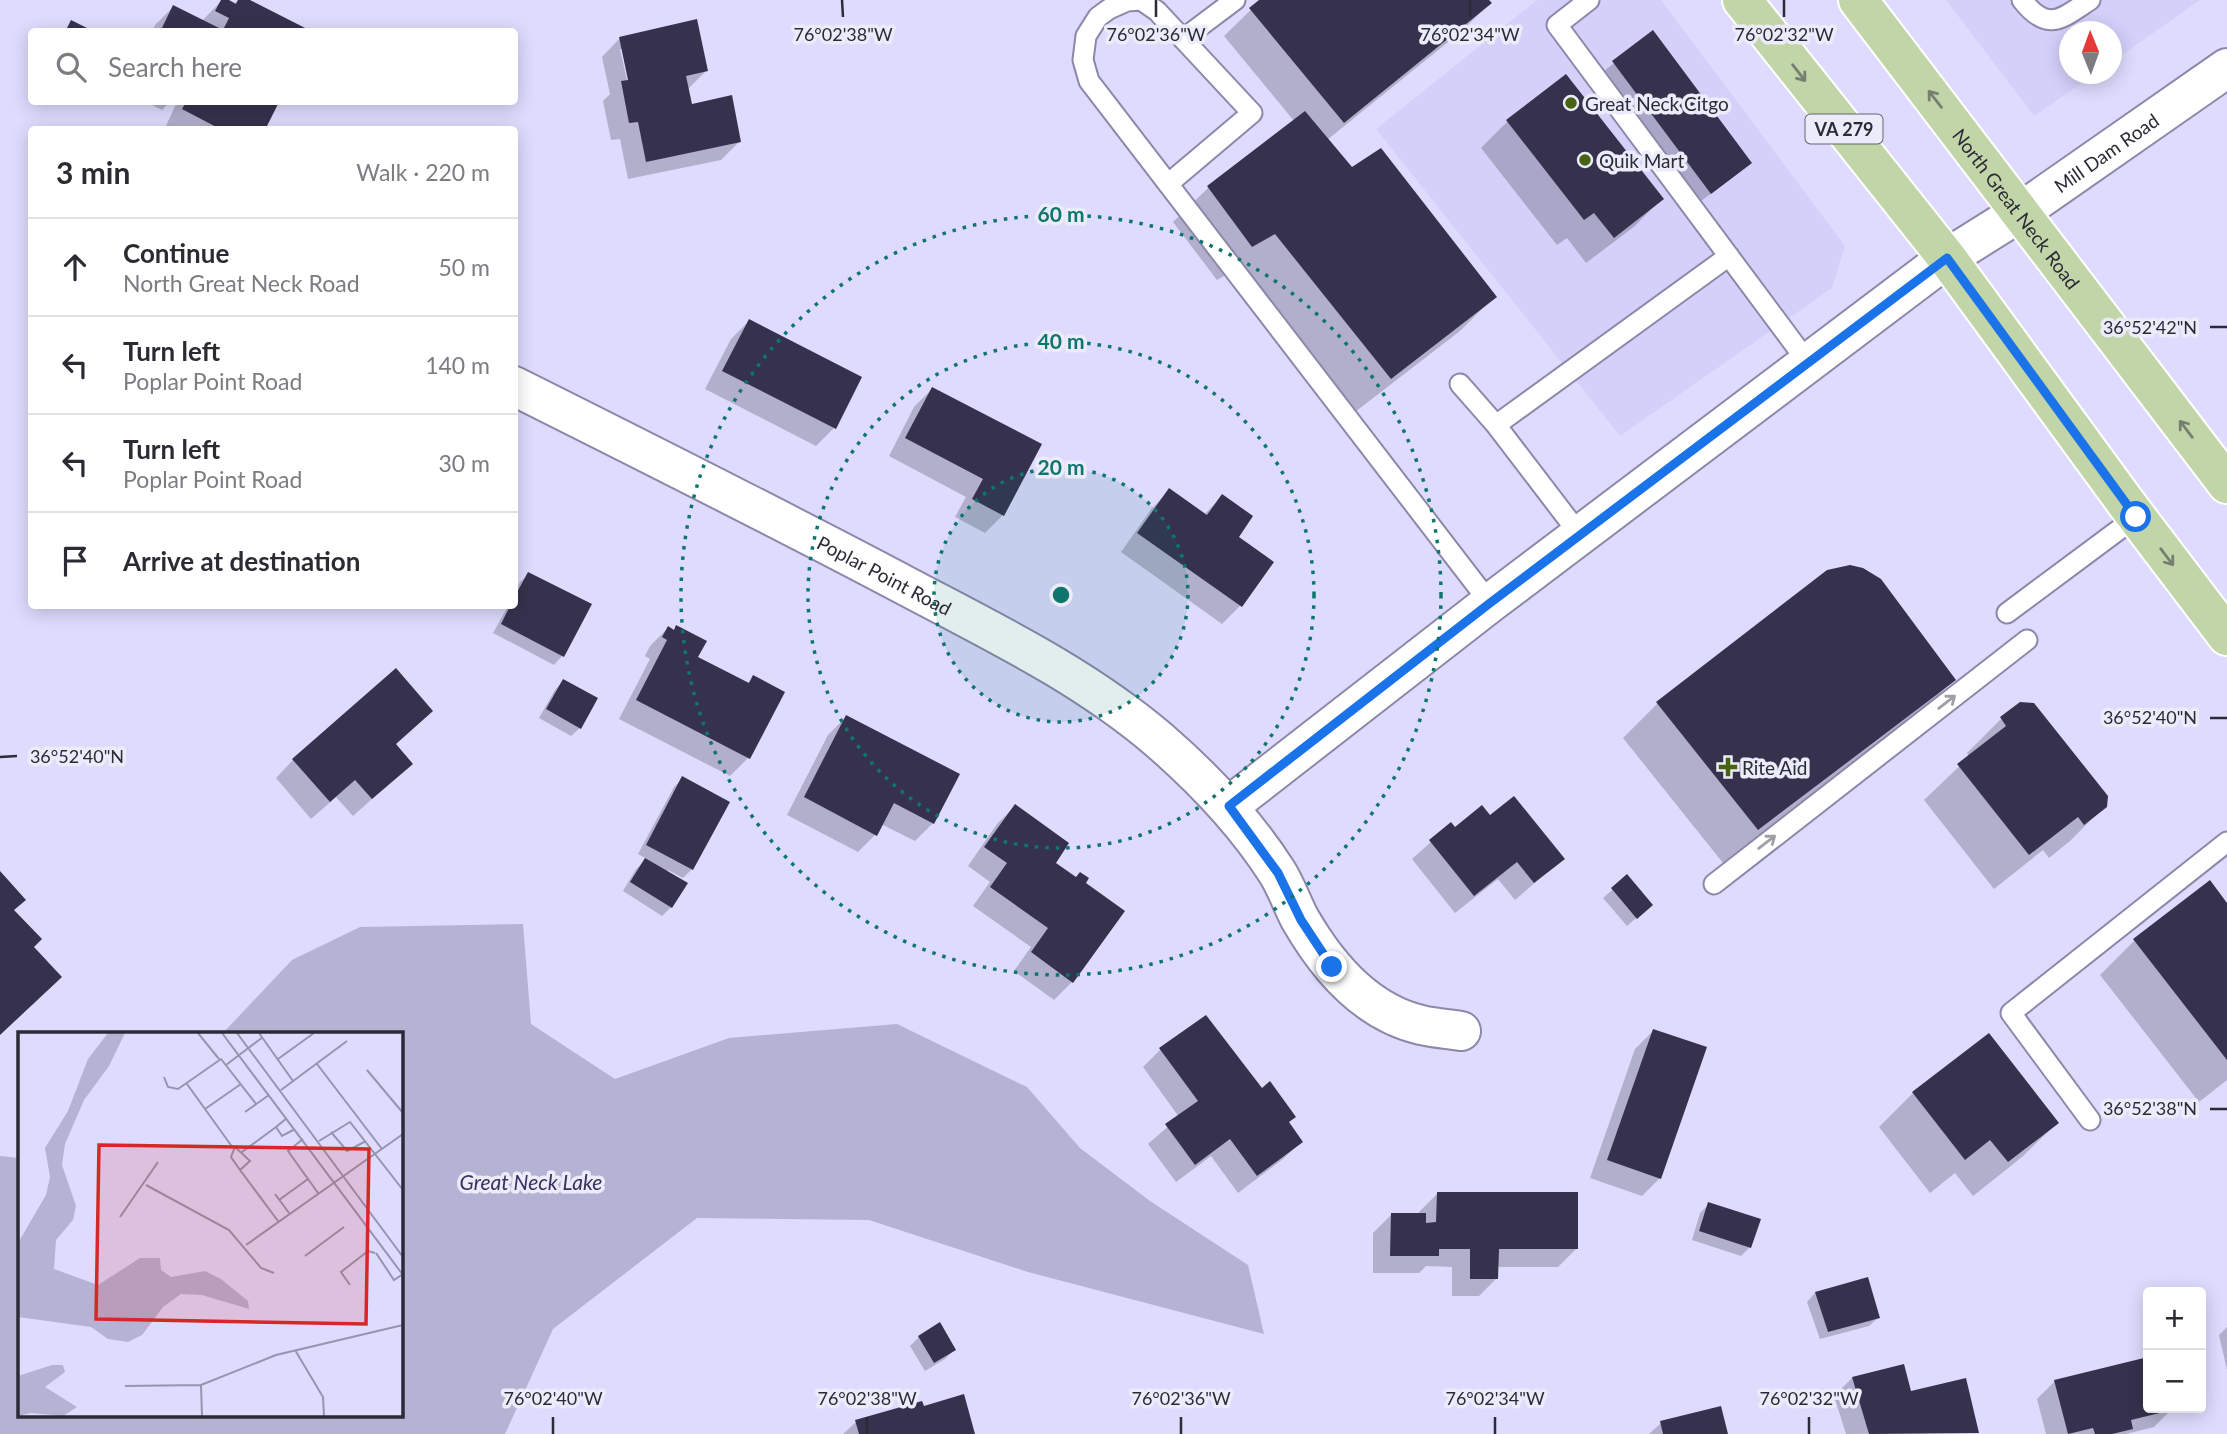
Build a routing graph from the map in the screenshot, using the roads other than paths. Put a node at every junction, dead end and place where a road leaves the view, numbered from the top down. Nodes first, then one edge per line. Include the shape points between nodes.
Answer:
1 (1235, 0) edge
2 (1589, 0) edge
3 (1742, 0) edge
4 (1858, 0) edge
5 (2022, 0) edge
6 (2090, 0) edge
7 (1105, 4) edge
8 (1183, 39) junction
9 (2227, 68) edge
10 (1168, 184) junction
11 (2022, 211) junction
12 (1729, 256) junction
13 (1947, 258) junction
14 (1809, 363) junction
15 (1460, 384) dead end
16 (518, 388) edge
17 (1496, 425) junction
18 (2227, 484) edge
19 (2136, 517) junction
20 (1580, 535) junction
21 (1490, 603) junction
22 (2007, 612) dead end
23 (2227, 636) edge
24 (2027, 640) dead end
25 (1229, 806) junction
26 (2227, 842) edge
27 (1714, 884) dead end
28 (1461, 1031) dead end
29 (2090, 1120) dead end

1 - 8 lane
2 - 12 lane via 1557,25
3 -> 13 main road, VA 279
11 -> 4 main road, North Great Neck Road
5 - 6 lane via 2043,19 2061,19
7 - 8 lane via 1141,0
7 - 10 lane via 1086,36 1083,60 1089,81
8 - 10 lane via 1252,113
9 - 11 street, Mill Dam Road
10 - 21 lane
11 - 13 street, Mill Dam Road
18 -> 11 main road, North Great Neck Road
12 - 14 lane
12 - 17 lane
13 - 14 street
13 - 19 main road, VA 279
14 - 20 street
15 - 17 lane
16 - 25 street, Poplar Point Road via 1040,657 1158,740
17 - 20 lane
19 - 22 lane
19 -> 23 main road, VA 279
20 - 21 street
21 - 25 street
27 -> 24 lane
25 - 28 street, Poplar Point Road via 1278,873 1332,967 1355,992 1418,1024
26 - 29 lane via 2011,1013

